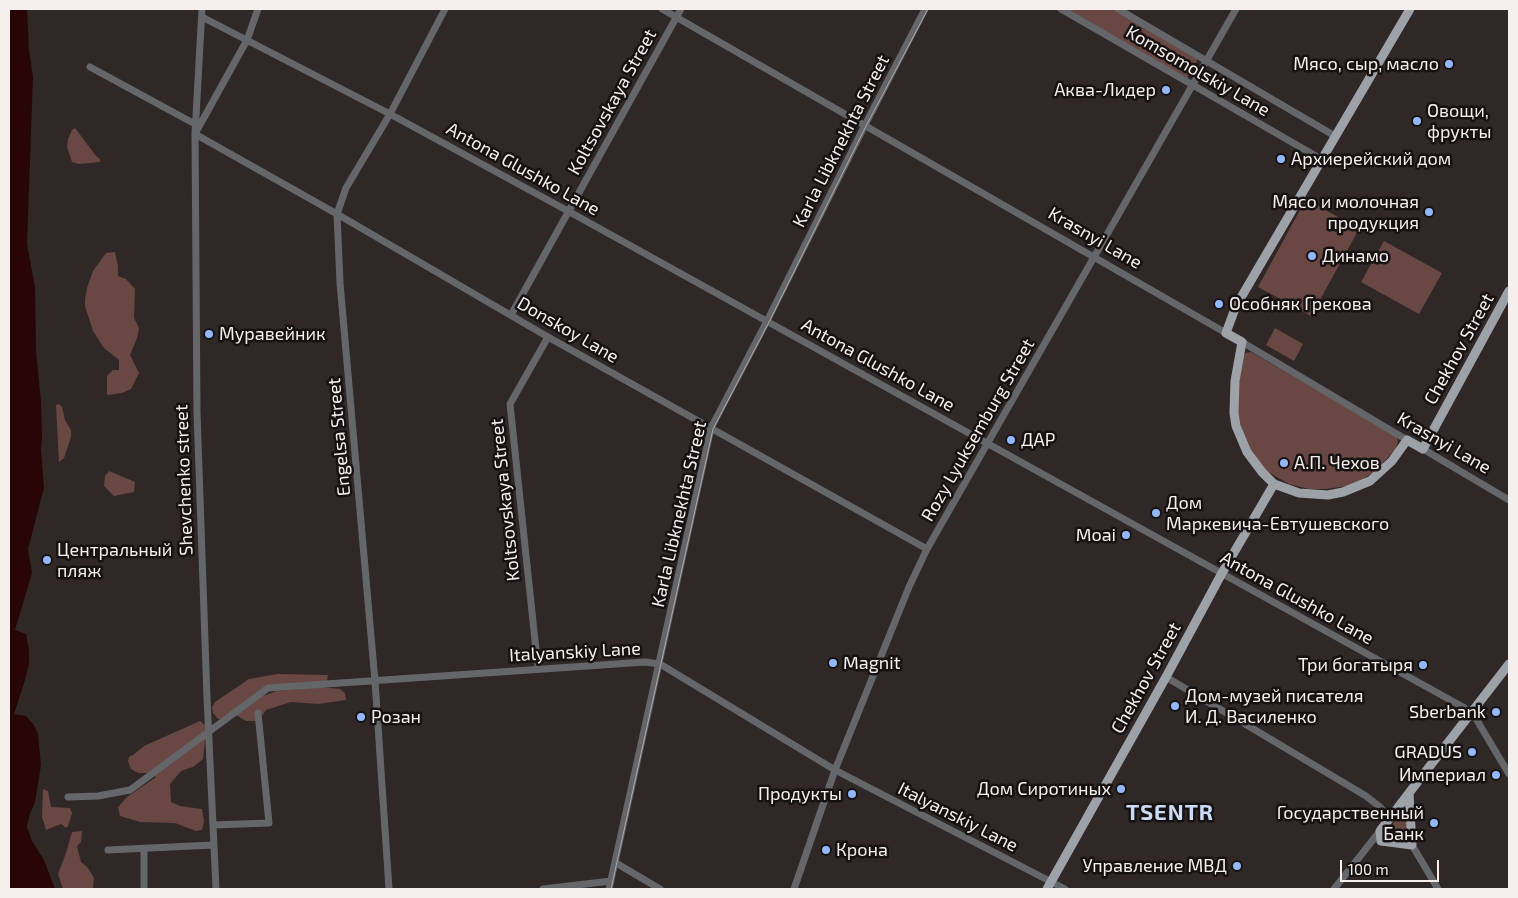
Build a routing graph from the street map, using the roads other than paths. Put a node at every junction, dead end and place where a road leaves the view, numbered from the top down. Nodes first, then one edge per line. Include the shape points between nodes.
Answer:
1 (258, 9) edge
2 (445, 9) edge
3 (662, 9) edge
4 (681, 9) edge
5 (925, 9) edge
6 (1061, 9) edge
7 (1118, 9) edge
8 (1236, 9) edge
9 (1410, 9) edge
10 (202, 13) edge
11 (677, 17) junction
12 (247, 40) junction
13 (1206, 60) junction
14 (90, 67) dead end
15 (1192, 84) junction
16 (390, 114) junction
17 (195, 124) junction
18 (865, 125) junction
19 (194, 134) junction
20 (1334, 136) junction
21 (1321, 159) junction
22 (568, 211) junction
23 (337, 214) junction
24 (1094, 257) junction
25 (1509, 291) edge
26 (511, 315) junction
27 (767, 321) junction
28 (1226, 333) junction
29 (548, 337) junction
30 (1242, 342) junction
31 (711, 428) junction
32 (1407, 440) junction
33 (988, 443) junction
34 (1422, 449) junction
35 (1274, 484) junction
36 (1509, 500) edge
37 (928, 549) junction
38 (1222, 573) junction
39 (660, 664) junction
40 (1509, 664) edge
41 (538, 669) junction
42 (1166, 677) junction
43 (376, 681) junction
44 (1472, 712) junction
45 (258, 713) dead end
46 (835, 770) junction
47 (1509, 774) edge
48 (1409, 793) junction
49 (68, 797) dead end
50 (1392, 815) junction
51 (1409, 817) junction
52 (213, 825) junction
53 (1380, 831) junction
54 (1385, 842) junction
55 (1369, 844) junction
56 (213, 845) junction
57 (1412, 845) junction
58 (144, 849) junction
59 (108, 850) dead end
60 (616, 863) junction
61 (611, 881) junction
62 (1049, 885) edge
63 (144, 889) edge
64 (216, 889) edge
65 (389, 889) edge
66 (543, 889) edge
67 (609, 889) edge
68 (660, 889) edge
69 (794, 889) edge
70 (1065, 889) edge
71 (1334, 889) edge
72 (1438, 889) edge

1 - 12 street
2 - 16 street, Engelsa Street
3 - 11 street, Krasnyi Lane
4 - 11 street, Koltsovskaya Street
5 - 18 street, Karla Libknekhta Street
6 - 15 street, Komsomolskiy Lane
7 - 13 street, Komsomolskiy Lane
8 - 13 street, Rozy Lyuksemburg Street
9 - 20 main road
10 - 12 street, Antona Glushko Lane
10 - 17 street, Shevchenko street
11 - 18 street, Krasnyi Lane
11 - 22 street, Koltsovskaya Street
12 - 16 street, Antona Glushko Lane
12 - 19 street
13 - 15 street, Rozy Lyuksemburg Street
13 - 20 street, Komsomolskiy Lane
14 - 17 street
15 - 21 street, Komsomolskiy Lane
15 - 24 street, Rozy Lyuksemburg Street
16 - 22 street, Antona Glushko Lane
16 - 23 street, Engelsa Street via 346,188
17 - 19 street, Shevchenko street
18 - 24 street, Krasnyi Lane
18 - 27 street, Karla Libknekhta Street
19 - 23 street, Donskoy Lane
19 - 52 street, Shevchenko street via 197,412
20 - 21 main road
21 - 28 main road via 1236,306
22 - 26 street, Koltsovskaya Street
22 - 27 street, Antona Glushko Lane
23 - 26 street, Donskoy Lane
23 - 43 street, Engelsa Street via 341,292
24 - 28 street, Krasnyi Lane
24 - 33 street, Rozy Lyuksemburg Street
25 - 34 main road, Chekhov Street
26 - 29 street, Donskoy Lane
27 - 31 street, Karla Libknekhta Street
27 - 33 street, Antona Glushko Lane
28 - 30 main road, Krasnyi Lane
29 - 31 street, Donskoy Lane
29 - 41 street, Koltsovskaya Street via 510,404
30 - 32 street, Krasnyi Lane
30 - 35 main road via 1234,381 1236,426 1247,452
31 - 37 street, Donskoy Lane
31 - 39 street, Karla Libknekhta Street
32 - 34 main road, Krasnyi Lane
32 - 35 main road via 1382,472 1343,492 1314,495
33 - 37 street, Rozy Lyuksemburg Street
33 - 38 street, Antona Glushko Lane
34 - 36 street, Krasnyi Lane
35 - 38 main road, Chekhov Street
37 - 46 street, Rozy Lyuksemburg Street via 909,587
38 - 42 main road, Chekhov Street
38 - 44 street, Antona Glushko Lane
39 - 41 street, Italyanskiy Lane via 645,662
39 - 46 street, Italyanskiy Lane
39 - 60 street, Karla Libknekhta Street
40 - 44 main road
41 - 43 street, Italyanskiy Lane
42 - 50 street via 1366,796
42 - 62 main road, Chekhov Street
43 - 49 street, Italyanskiy Lane via 268,688 130,790
43 - 65 street, Engelsa Street
44 - 47 street
44 - 48 main road
45 - 52 street via 269,823
46 - 62 street, Italyanskiy Lane
46 - 69 street, Rozy Lyuksemburg Street
48 - 50 main road
48 - 51 main road
50 - 51 main road via 1402,811
50 - 53 main road
51 - 57 main road
52 - 56 street
53 - 54 main road via 1380,838
53 - 55 street
54 - 55 street
54 - 57 main road
55 - 71 street
56 - 58 street
56 - 64 street
57 - 72 street
58 - 59 street
58 - 63 street
60 - 61 street, Karla Libknekhta Street
60 - 68 street
61 - 66 street
61 - 67 street, Karla Libknekhta Street
62 - 70 street, Italyanskiy Lane

